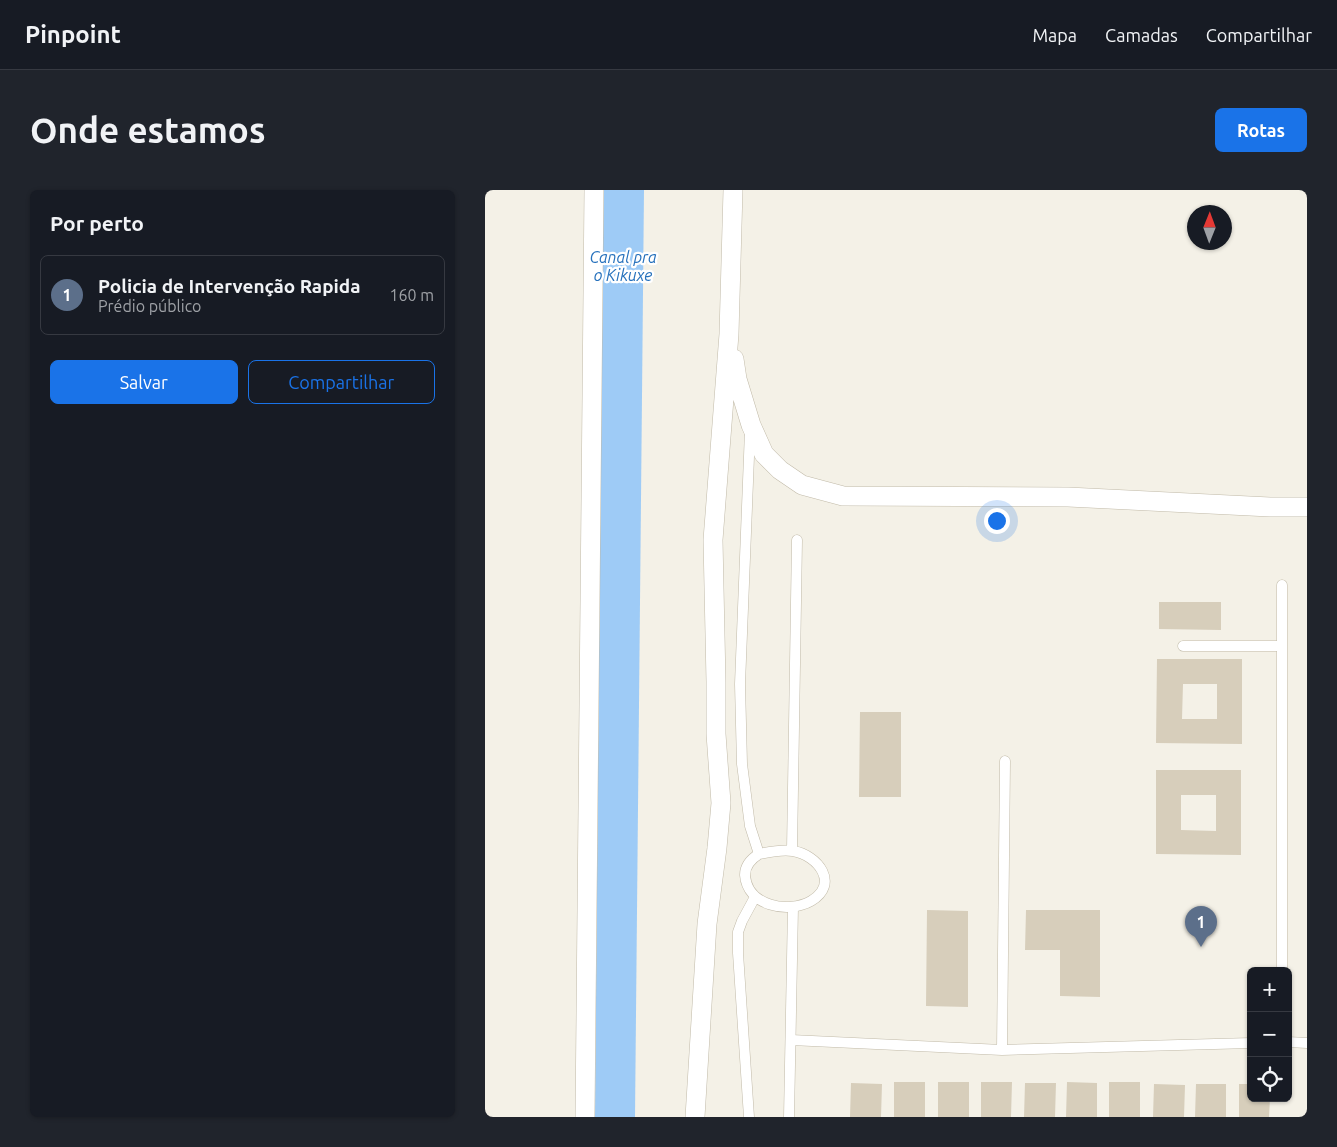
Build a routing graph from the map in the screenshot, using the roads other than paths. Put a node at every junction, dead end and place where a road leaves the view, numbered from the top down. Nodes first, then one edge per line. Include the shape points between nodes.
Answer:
1 (595, 190) edge
2 (733, 190) edge
3 (729, 334) junction
4 (751, 425) junction
5 (1307, 507) edge
6 (797, 540) dead end
7 (1282, 585) dead end
8 (1183, 646) dead end
9 (1282, 646) junction
10 (1005, 761) dead end
11 (792, 850) junction
12 (759, 854) junction
13 (755, 897) junction
14 (793, 906) junction
15 (1282, 967) edge
16 (791, 1040) junction
17 (1292, 1042) edge
18 (1307, 1042) edge
19 (1247, 1043) edge
20 (1002, 1050) junction
21 (585, 1117) edge
22 (695, 1117) edge
23 (749, 1117) edge
24 (789, 1117) edge

1 - 21 street
2 - 3 street
3 - 4 street via 737,379
3 - 22 street via 713,540 716,734 721,803 707,924
4 - 5 street via 764,454 780,470 802,485 843,496 1068,498
4 - 12 lane via 740,684 742,764 750,826
6 - 11 lane
7 - 9 lane
8 - 9 lane
9 - 15 lane
10 - 20 lane
11 - 12 lane
11 - 14 lane via 815,861 823,871 825,881 816,898
12 - 13 lane via 747,864 745,871 749,889
13 - 14 lane via 773,906
13 - 23 lane via 738,932
14 - 16 lane
16 - 20 lane
16 - 24 lane
17 - 18 lane
19 - 20 lane

